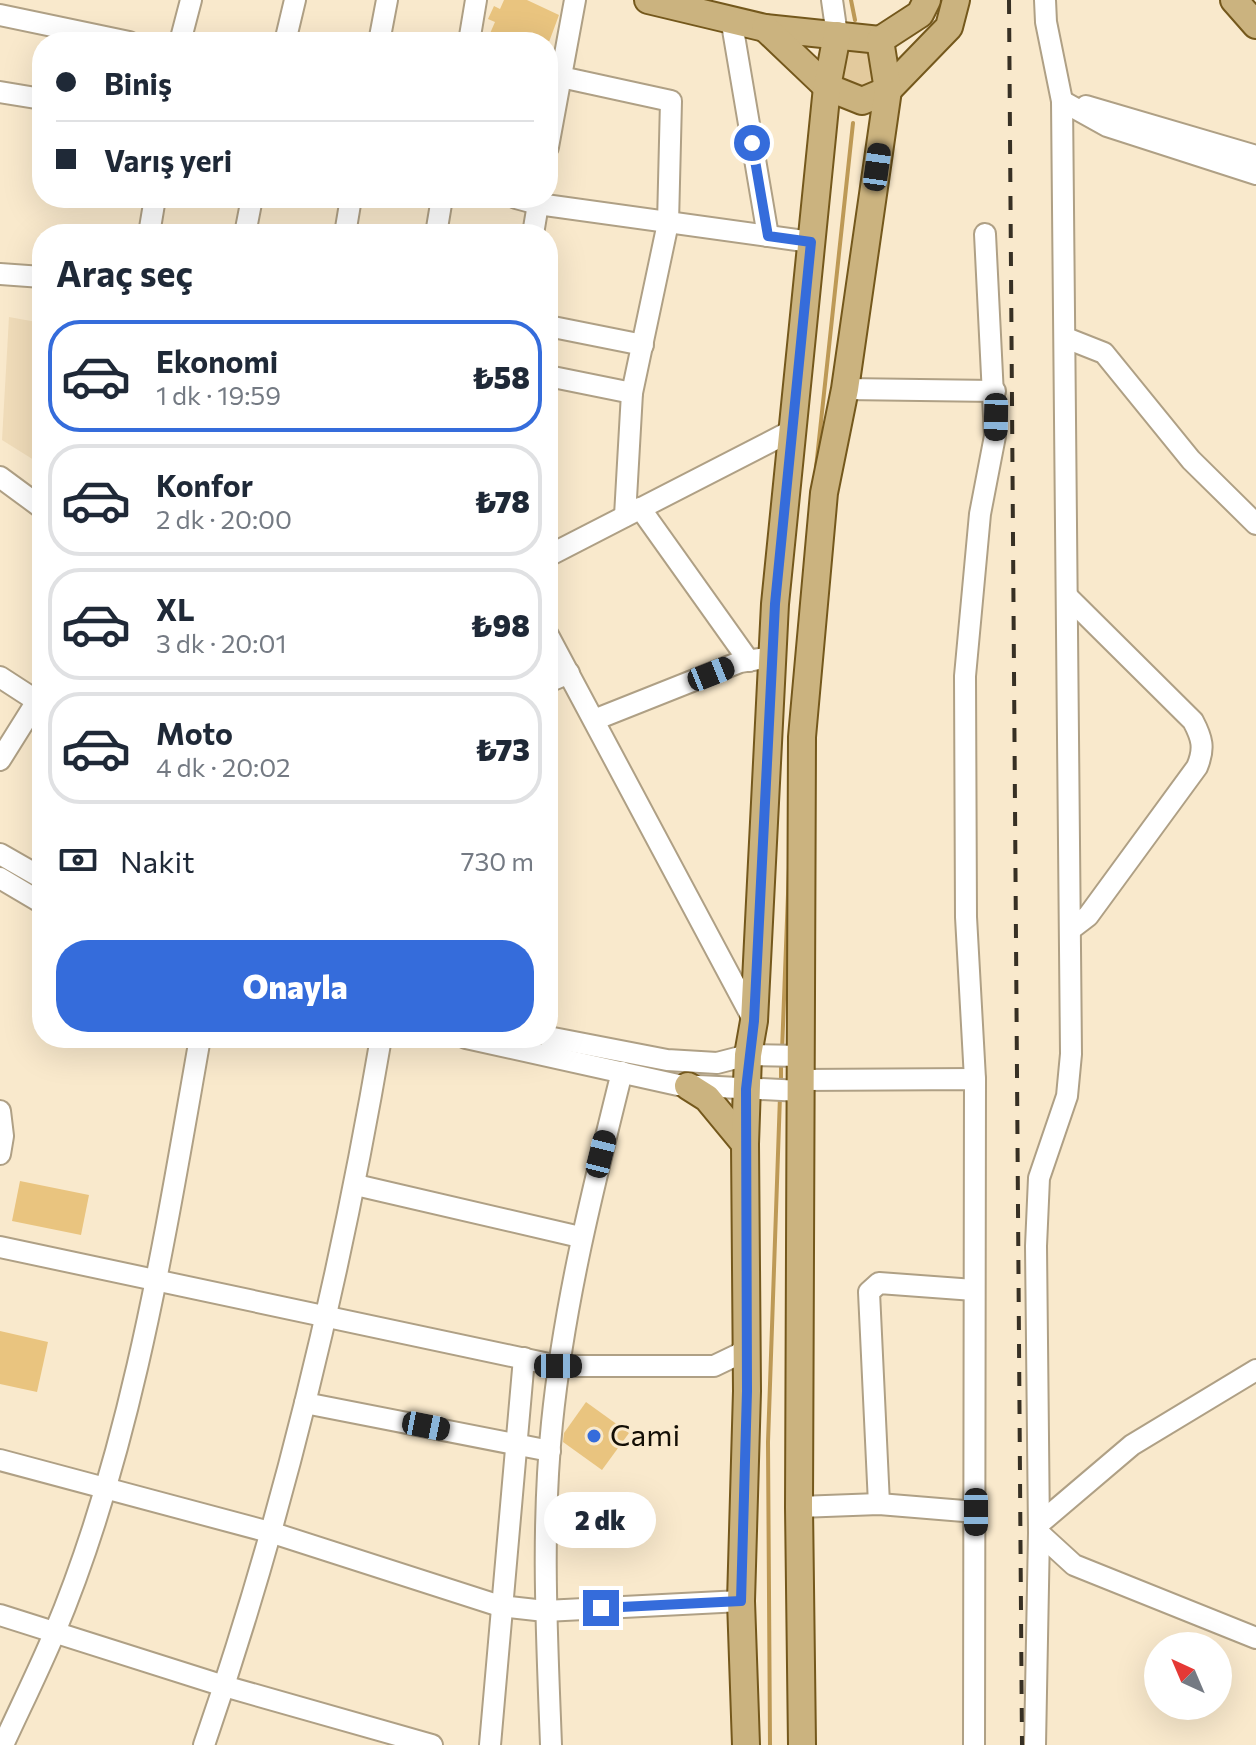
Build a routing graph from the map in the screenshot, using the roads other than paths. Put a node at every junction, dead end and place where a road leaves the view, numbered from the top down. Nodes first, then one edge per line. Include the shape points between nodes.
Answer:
1 (191, 0) edge
2 (295, 0) edge
3 (387, 0) edge
4 (476, 0) edge
5 (575, 0) edge
6 (648, 0) edge
7 (832, 0) edge
8 (917, 0) edge
9 (927, 0) edge
10 (956, 0) edge
11 (1045, 0) edge
12 (1234, 0) edge
13 (0, 15) edge
14 (731, 18) junction
15 (1256, 25) edge
16 (765, 28) junction
17 (81, 32) edge
18 (183, 32) edge
19 (287, 32) edge
20 (381, 32) edge
21 (471, 32) edge
22 (837, 35) junction
23 (880, 40) junction
24 (561, 77) junction
25 (827, 87) junction
26 (888, 90) junction
27 (0, 92) edge
28 (558, 93) edge
29 (32, 97) edge
30 (1062, 101) junction
31 (1256, 156) edge
32 (1256, 174) edge
33 (558, 204) edge
34 (668, 223) junction
35 (985, 234) dead end
36 (768, 236) junction
37 (811, 242) junction
38 (0, 274) edge
39 (32, 276) edge
40 (558, 328) edge
41 (1066, 338) junction
42 (643, 345) junction
43 (558, 378) edge
44 (845, 389) junction
45 (995, 391) junction
46 (632, 393) junction
47 (793, 430) junction
48 (0, 477) edge
49 (32, 501) edge
50 (633, 512) junction
51 (1256, 524) edge
52 (558, 551) edge
53 (1069, 598) junction
54 (558, 653) edge
55 (761, 659) junction
56 (569, 673) junction
57 (0, 677) edge
58 (558, 678) edge
59 (32, 693) edge
60 (32, 710) edge
61 (594, 720) junction
62 (0, 760) edge
63 (0, 854) edge
64 (32, 872) edge
65 (0, 878) edge
66 (32, 897) edge
67 (1071, 929) junction
68 (754, 1021) junction
69 (558, 1039) edge
70 (198, 1048) edge
71 (379, 1048) edge
72 (512, 1048) edge
73 (754, 1055) junction
74 (622, 1072) junction
75 (797, 1075) junction
76 (975, 1079) junction
77 (688, 1086) junction
78 (752, 1089) junction
79 (0, 1111) edge
80 (745, 1144) junction
81 (0, 1154) edge
82 (356, 1185) junction
83 (580, 1237) junction
84 (0, 1247) edge
85 (157, 1280) junction
86 (974, 1290) junction
87 (327, 1316) junction
88 (746, 1346) junction
89 (524, 1358) junction
90 (558, 1366) junction
91 (714, 1366) junction
92 (1256, 1370) edge
93 (747, 1391) junction
94 (305, 1403) junction
95 (516, 1444) junction
96 (550, 1451) junction
97 (0, 1460) edge
98 (104, 1488) junction
99 (879, 1504) junction
100 (799, 1507) junction
101 (976, 1512) junction
102 (1039, 1528) junction
103 (273, 1533) junction
104 (741, 1601) junction
105 (500, 1606) junction
106 (545, 1611) junction
107 (0, 1615) edge
108 (54, 1632) junction
109 (1256, 1636) edge
110 (224, 1686) junction
111 (744, 1743) edge
112 (3, 1745) edge
113 (204, 1745) edge
114 (432, 1745) edge
115 (490, 1745) edge
116 (551, 1745) edge
117 (802, 1745) edge
118 (974, 1745) edge
119 (1035, 1745) edge

1 - 18 street
2 - 19 street
3 - 20 street
4 - 21 street
5 - 24 street
6 - 14 main road
7 - 22 street
8 - 23 street
9 - 23 main road via 920,14
10 - 26 main road via 949,27
11 - 30 street
12 - 15 main road
13 - 17 street
14 - 16 main road
14 - 36 street
16 - 22 main road
16 - 25 main road
22 - 23 main road
22 - 25 main road
23 - 26 main road
24 - 28 street
24 - 34 street via 671,101
25 - 26 main road via 862,101
25 - 37 main road
26 - 44 main road
27 - 29 street
30 - 31 street
30 - 32 street via 1107,126
30 - 41 street
33 - 34 street
34 - 36 street
34 - 42 street
35 - 45 street
36 - 37 street
37 - 47 main road
38 - 39 street
40 - 42 street
41 - 51 street via 1104,353 1191,460
41 - 53 street
42 - 46 street
43 - 46 street
44 - 45 street
44 - 75 main road via 824,493 802,737
45 - 76 street via 995,436 980,514 965,676 966,917
46 - 50 street
47 - 50 street
47 - 55 main road
48 - 49 street
50 - 52 street
50 - 55 street
53 - 67 street
53 - 67 street via 1193,721 1203,753 1088,916
54 - 56 street
55 - 61 street
55 - 68 main road
56 - 58 street
56 - 61 street
57 - 59 street
60 - 62 street
61 - 68 street
63 - 64 street
65 - 66 street
67 - 102 street via 1067,1096 1039,1178
68 - 73 main road
69 - 73 street via 667,1060 717,1063
70 - 85 street
71 - 82 street
72 - 74 street
73 - 75 street
73 - 78 main road
74 - 77 street
74 - 83 street
75 - 76 street
75 - 78 street
75 - 100 main road
76 - 86 street
77 - 78 street
77 - 80 main road via 707,1098
78 - 80 main road
79 - 81 street
80 - 88 main road
82 - 83 street
82 - 87 street
83 - 90 street
84 - 85 street
85 - 87 street
85 - 98 street
86 - 99 street via 879,1283 869,1292
86 - 101 street
87 - 89 street
87 - 94 street
88 - 91 street
88 - 93 main road
89 - 90 street
89 - 95 street
90 - 91 street
90 - 96 street
91 - 93 street
92 - 102 street via 1132,1445
93 - 104 main road
94 - 95 street
94 - 103 street
95 - 96 street
95 - 105 street
96 - 106 street
97 - 98 street
98 - 103 street
98 - 108 street
99 - 100 street
99 - 101 street
100 - 117 main road
101 - 118 street
102 - 109 street via 1074,1565
102 - 119 street
103 - 105 street
103 - 110 street
104 - 106 street
104 - 111 main road
105 - 106 street
105 - 115 street
106 - 116 street
107 - 108 street
108 - 110 street
108 - 112 street
110 - 113 street
110 - 114 street

